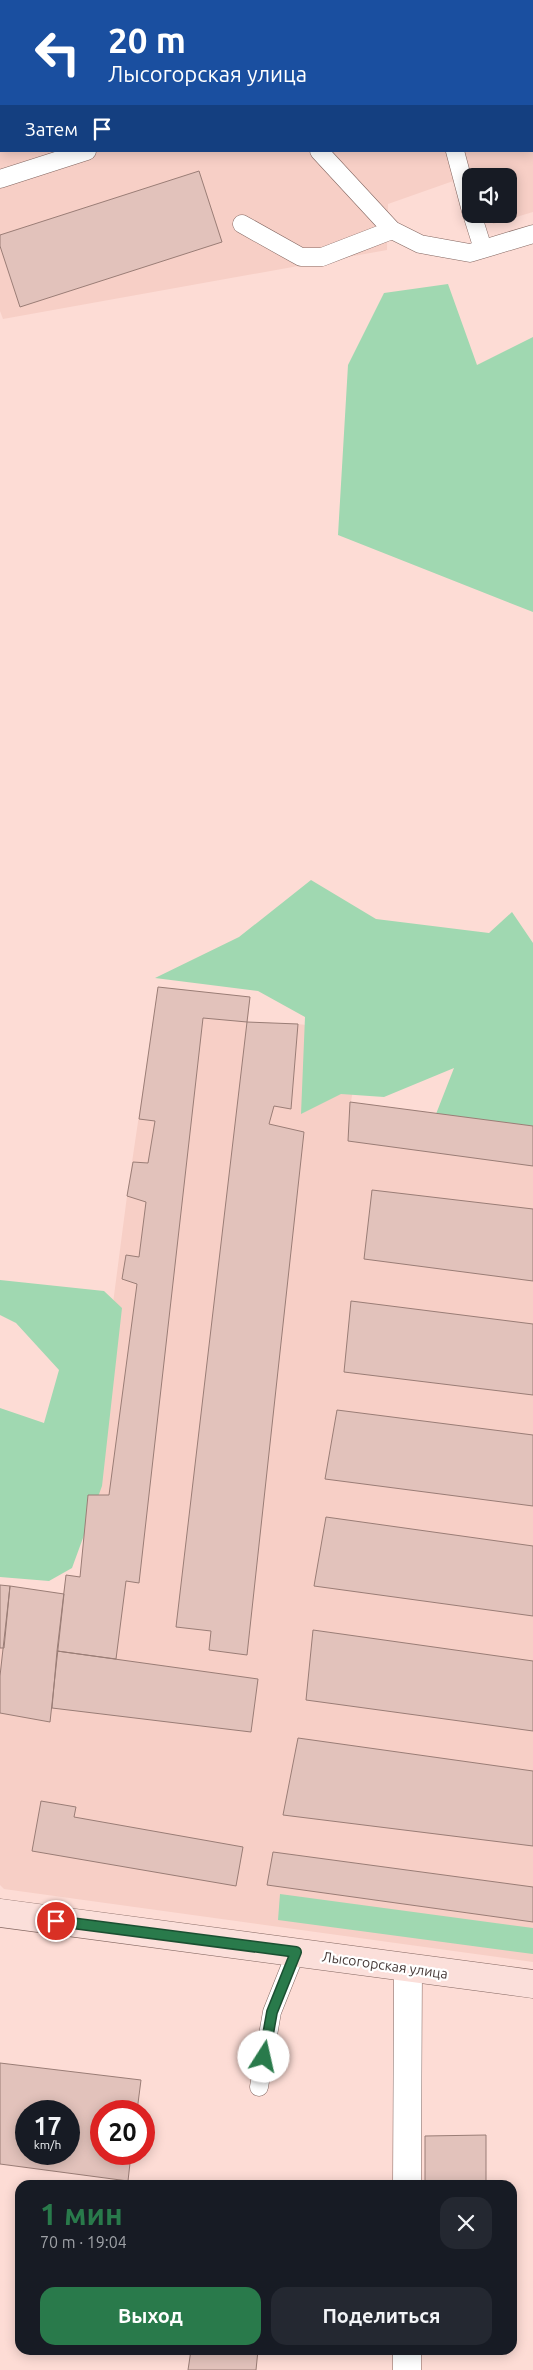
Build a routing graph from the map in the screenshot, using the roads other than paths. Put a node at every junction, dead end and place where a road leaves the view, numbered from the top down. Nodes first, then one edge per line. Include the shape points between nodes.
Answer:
1 (84, 152) edge
2 (320, 152) edge
3 (455, 152) edge
4 (462, 176) edge
5 (0, 179) edge
6 (475, 223) edge
7 (242, 224) dead end
8 (392, 230) junction
9 (533, 234) edge
10 (483, 249) junction
11 (0, 1914) edge
12 (296, 1952) junction
13 (408, 1968) junction
14 (533, 1984) edge
15 (259, 2087) dead end
16 (408, 2180) edge
17 (407, 2355) edge
18 (407, 2370) edge

1 - 5 lane
2 - 8 lane
3 - 4 lane
6 - 10 lane
7 - 8 lane via 308,257 322,257
8 - 10 lane via 420,244 470,253
9 - 10 lane
11 - 12 street, Лысогорская улица
12 - 13 street, Лысогорская улица
12 - 15 lane via 272,2012
13 - 14 street, Лысогорская улица
13 - 16 street
17 - 18 street

